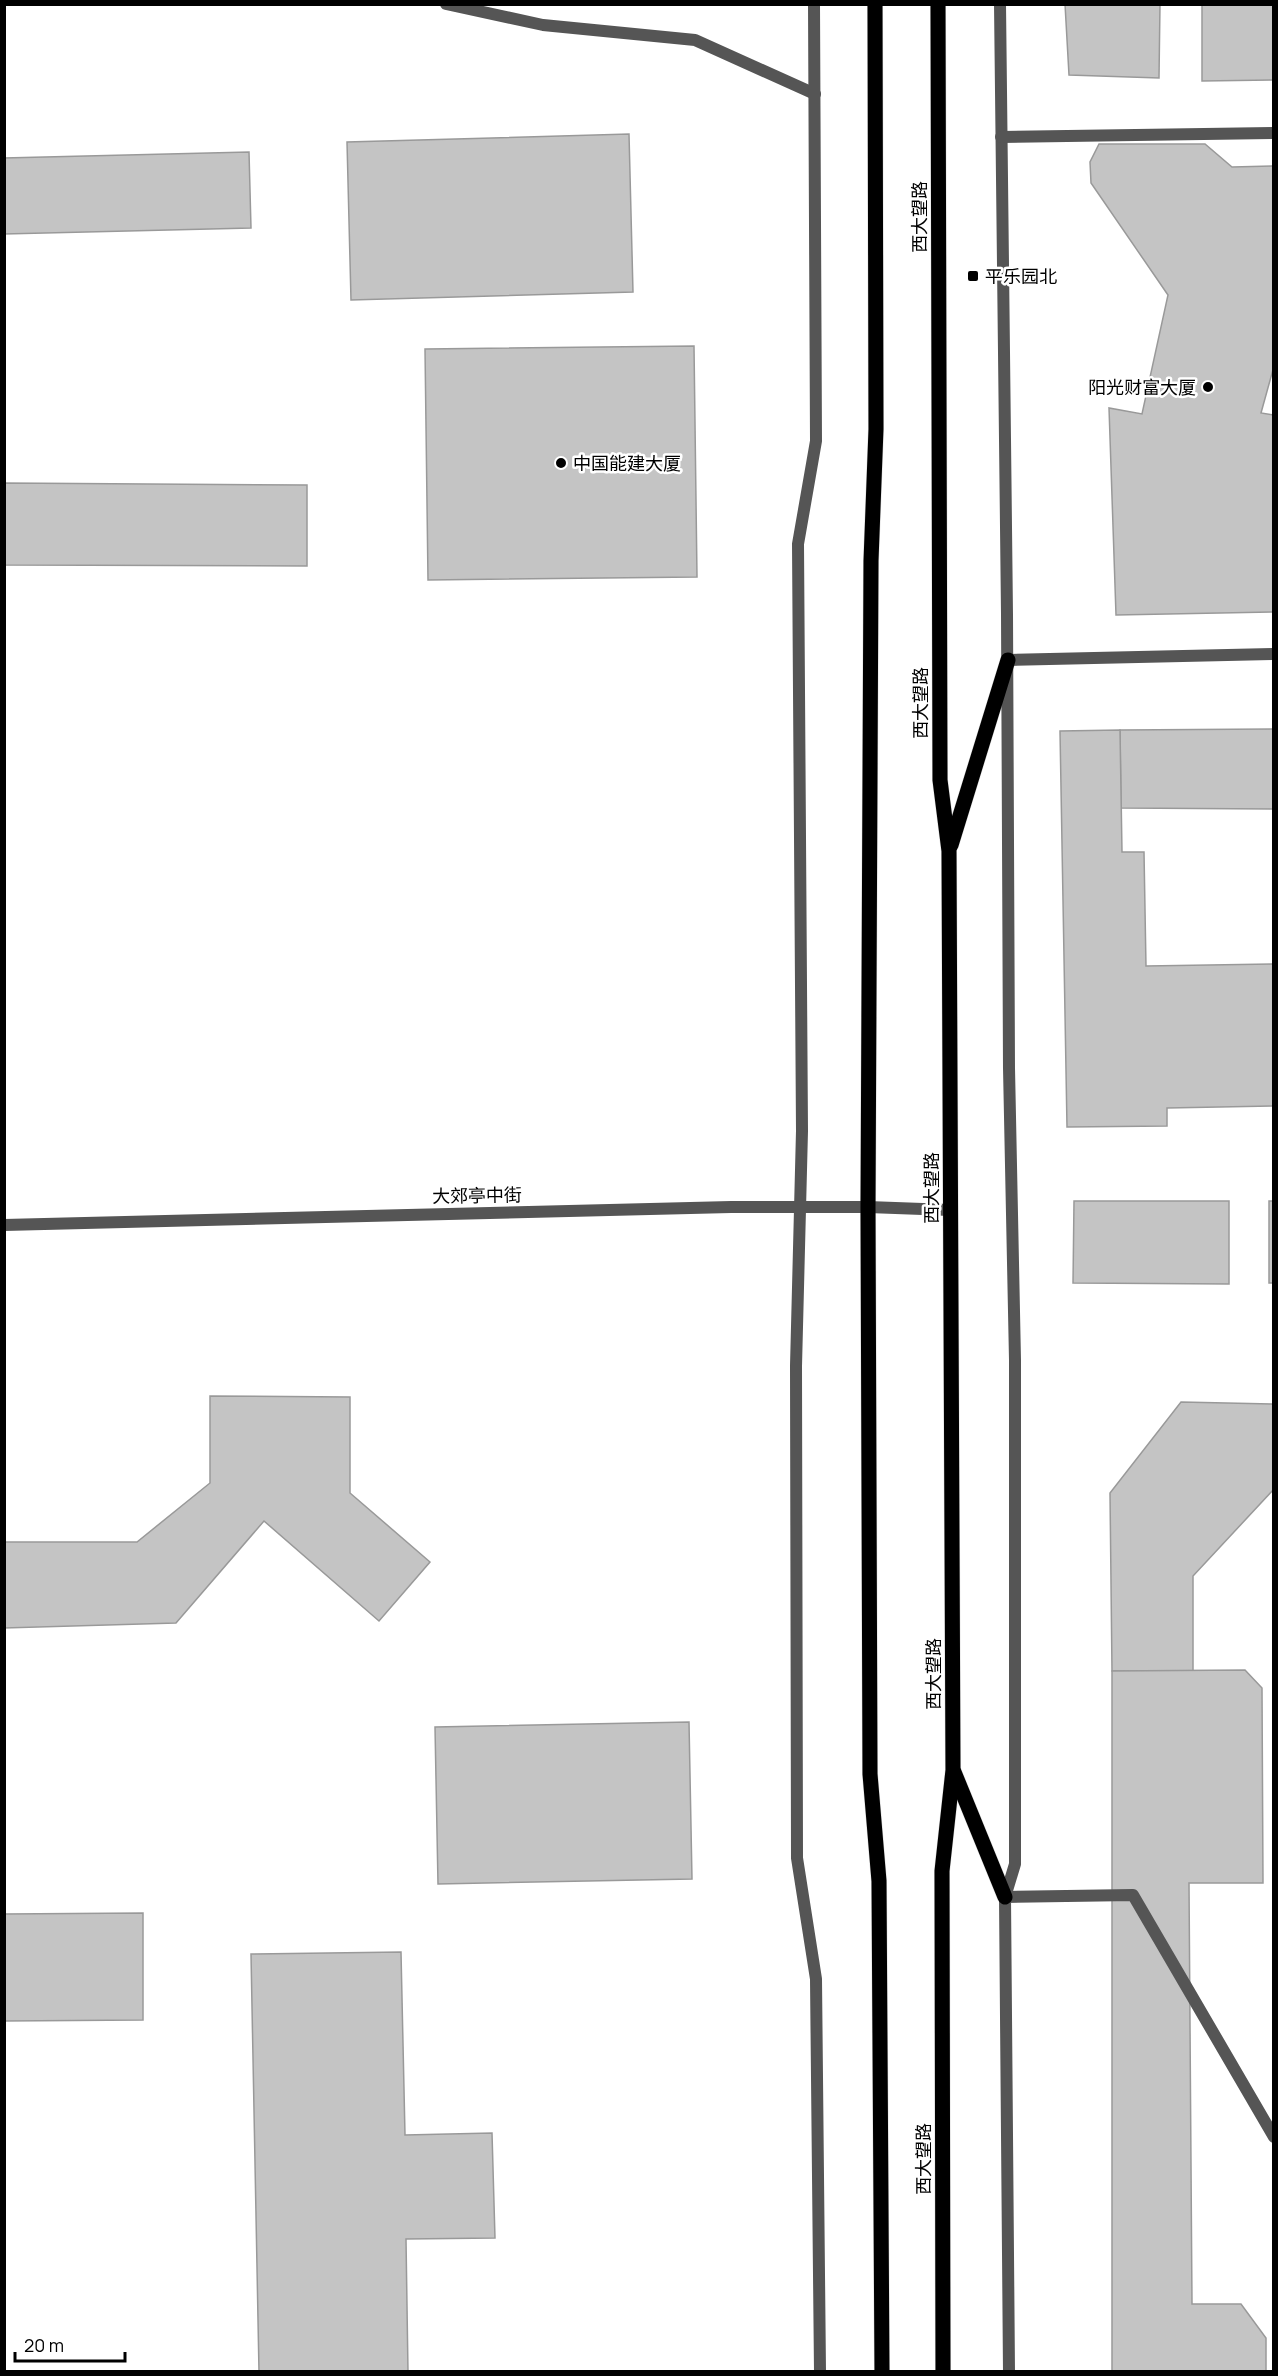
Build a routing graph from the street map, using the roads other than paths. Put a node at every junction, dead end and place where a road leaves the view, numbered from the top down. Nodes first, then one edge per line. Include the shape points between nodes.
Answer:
1 (446, 4) edge
2 (814, 4) edge
3 (875, 4) edge
4 (938, 4) edge
5 (1000, 4) edge
6 (815, 94) junction
7 (1274, 133) edge
8 (1001, 137) junction
9 (1274, 654) edge
10 (1008, 660) junction
11 (949, 851) junction
12 (800, 1207) junction
13 (868, 1207) junction
14 (950, 1210) junction
15 (4, 1225) edge
16 (953, 1770) junction
17 (1005, 1897) junction
18 (1274, 2137) edge
19 (820, 2372) edge
20 (882, 2372) edge
21 (943, 2372) edge
22 (1010, 2372) edge

1 - 6 street via 543,25 695,40
2 - 6 street
3 - 13 main road via 876,429 871,561
4 - 11 main road, 西大望路 via 940,780
5 - 8 street
6 - 12 street via 816,441 798,544
7 - 8 street
8 - 10 street
9 - 10 street
10 - 11 main road
10 - 17 street via 1015,1864
11 - 14 main road, 西大望路
12 - 13 street, 大郊亭中街
12 - 15 street, 大郊亭中街
12 - 19 street via 796,1366 797,1858 816,1979
13 - 14 street, 大郊亭中街
13 - 20 main road via 870,1774 879,1881
14 - 16 main road, 西大望路
16 - 17 main road
16 - 21 main road, 西大望路 via 942,1871
17 - 18 street via 1133,1895
17 - 22 street

